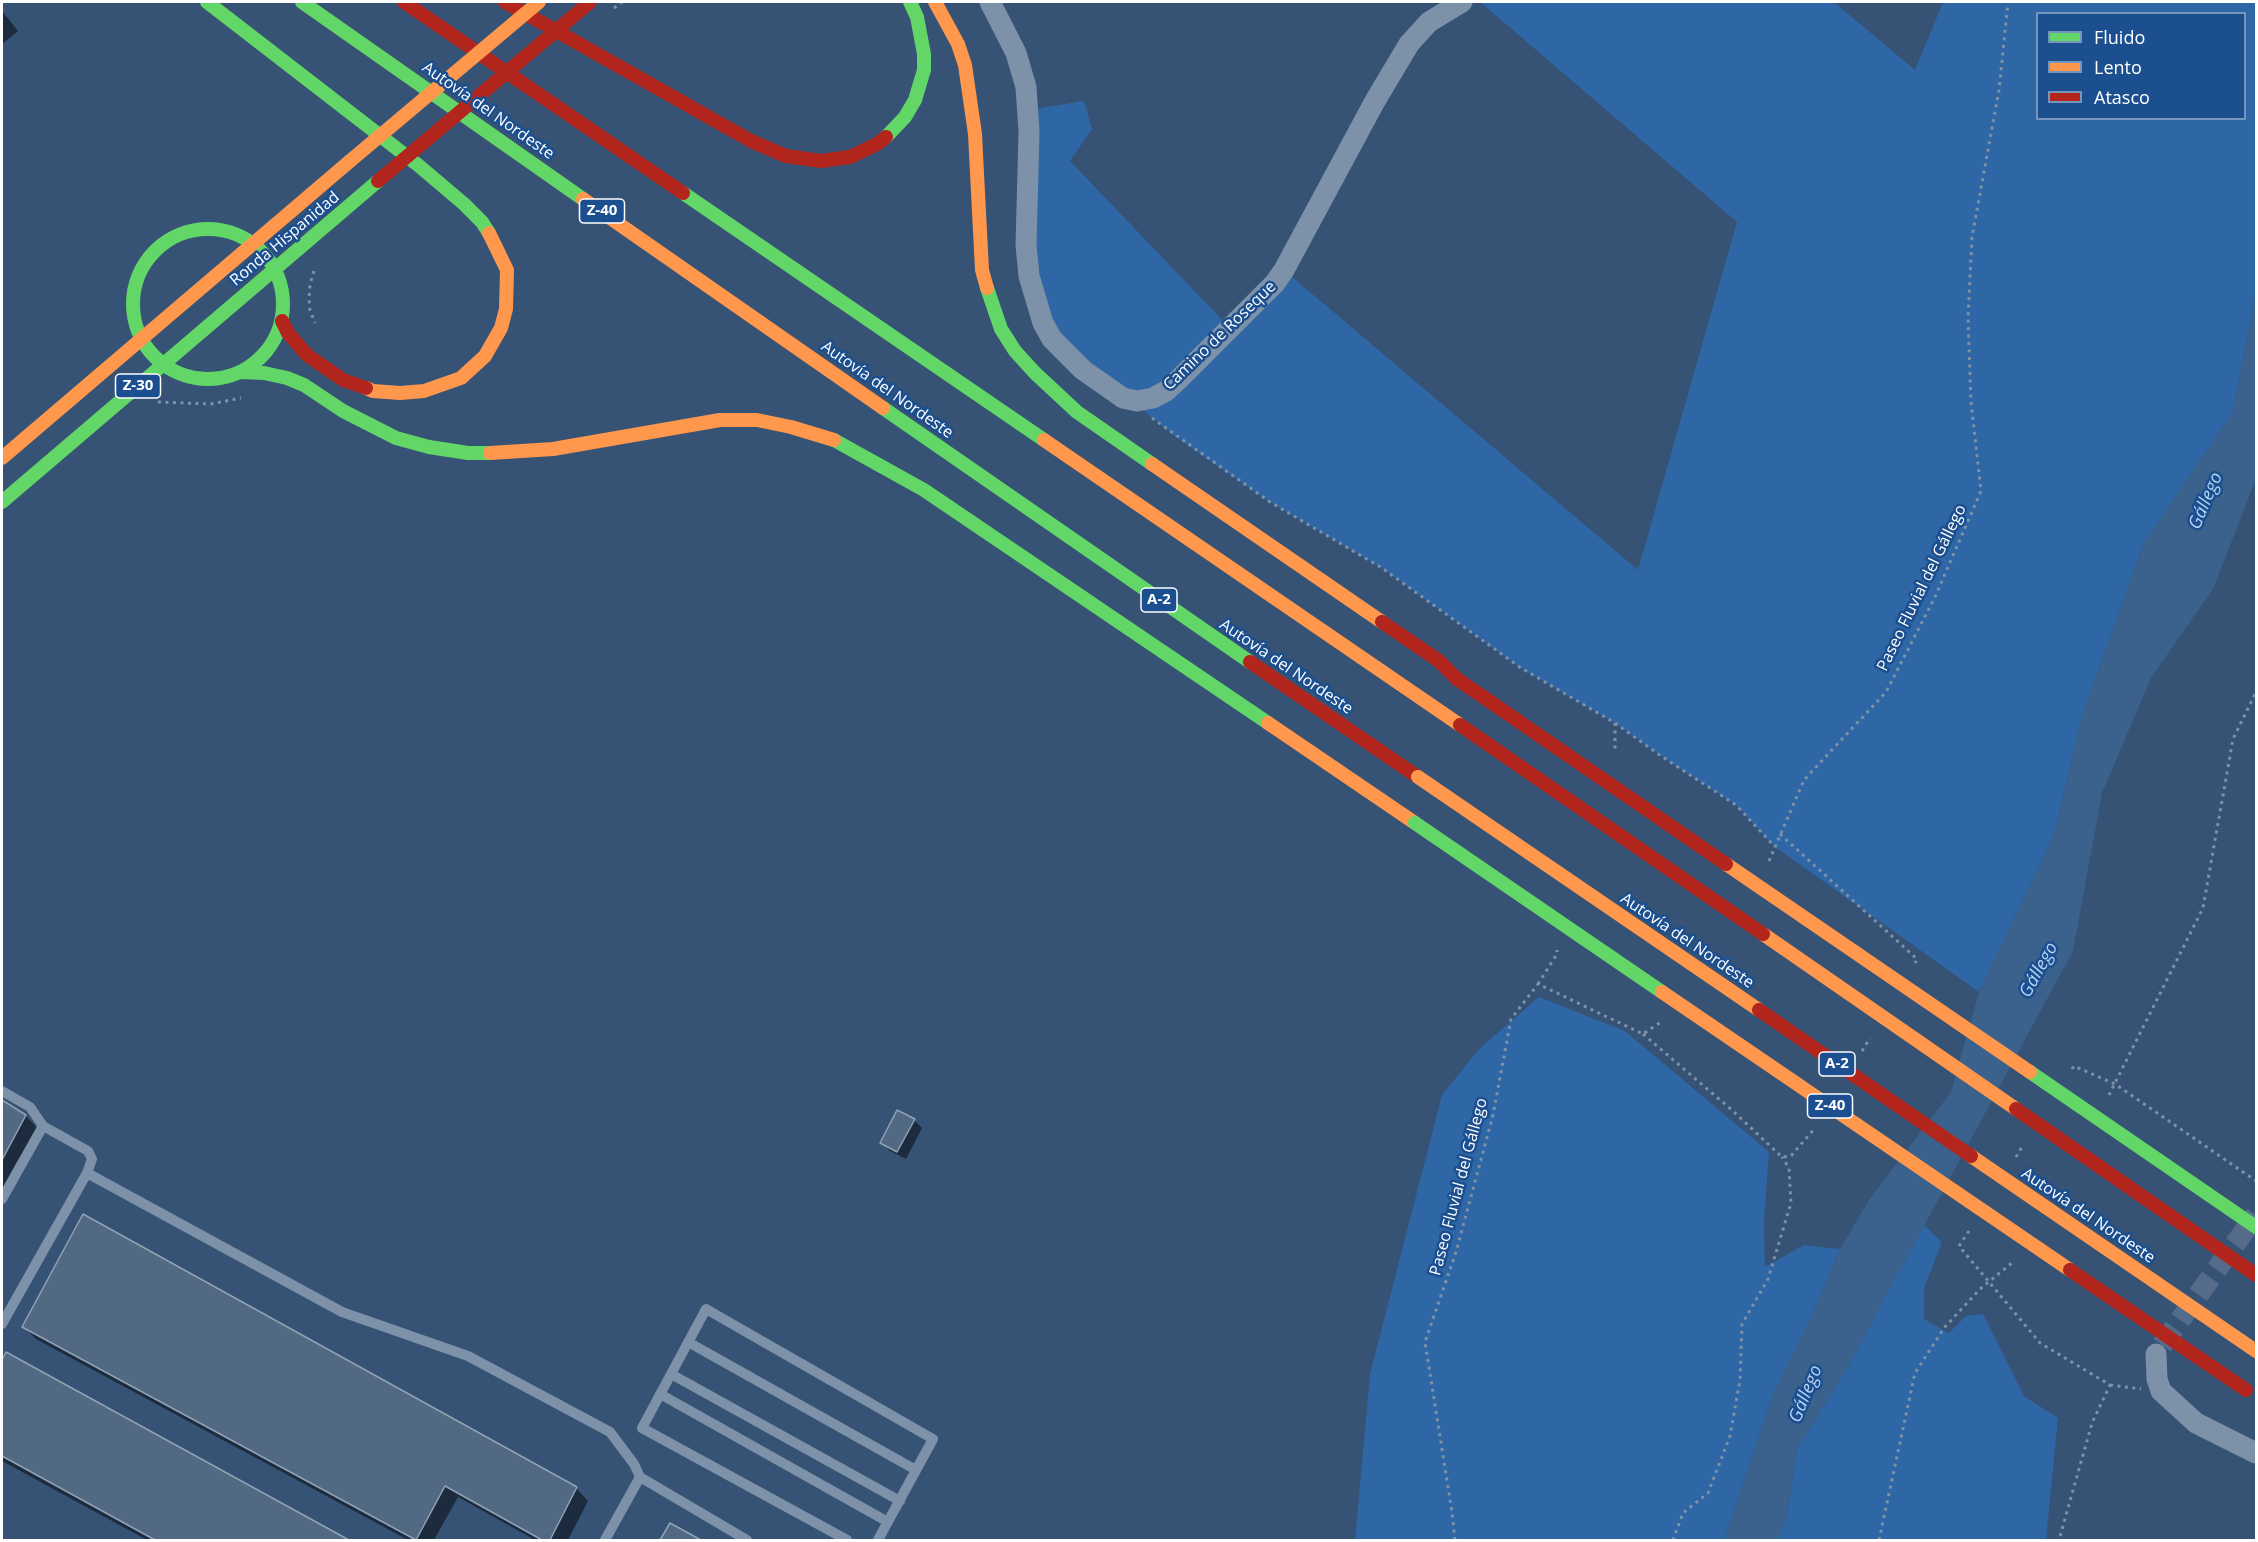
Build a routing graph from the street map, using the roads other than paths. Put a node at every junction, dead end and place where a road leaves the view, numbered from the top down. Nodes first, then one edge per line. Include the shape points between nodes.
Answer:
1 (207, 2) edge
2 (302, 2) edge
3 (404, 2) edge
4 (506, 2) edge
5 (539, 2) edge
6 (590, 2) edge
7 (910, 2) edge
8 (935, 2) edge
9 (990, 2) edge
10 (1462, 2) edge
11 (253, 244) junction
12 (275, 270) junction
13 (282, 321) junction
14 (141, 339) junction
15 (163, 364) junction
16 (241, 372) junction
17 (944, 372) junction
18 (973, 376) dead end
19 (902, 421) junction
20 (2, 458) edge
21 (976, 490) dead end
22 (2, 502) edge
23 (1309, 588) dead end
24 (1224, 676) dead end
25 (1457, 679) junction
26 (1343, 774) junction
27 (2, 1090) edge
28 (43, 1126) junction
29 (87, 1173) junction
30 (2, 1199) edge
31 (2256, 1227) edge
32 (2256, 1275) edge
33 (2, 1324) edge
34 (688, 1342) junction
35 (2256, 1351) edge
36 (2156, 1354) tunnel mouth
37 (671, 1374) junction
38 (2251, 1393) edge
39 (660, 1394) junction
40 (2256, 1453) edge
41 (916, 1470) junction
42 (640, 1477) junction
43 (900, 1501) junction
44 (888, 1522) junction
45 (605, 1540) edge
46 (747, 1540) edge
47 (847, 1540) edge
48 (878, 1540) edge

1 - 13 highway via 464,204 494,240 507,270 506,309 501,328 485,356 461,378 424,391 373,391 343,380 307,355
2 - 19 highway, Autovía del Nordeste / Z-40
3 - 17 highway
4 - 7 highway via 751,141 786,156 820,161 850,157 878,144 899,124 915,100 924,70 924,54
5 - 11 highway, Ronda Hispanidad / Z-30, bridge
6 - 12 highway, Ronda Hispanidad / Z-30, bridge
8 - 25 highway via 965,65 975,134 982,270 998,321 1016,351 1077,412 1439,661
9 - 10 street, Camino de Roseque via 1016,53 1026,87 1026,246 1029,276 1043,323 1052,339 1083,370 1123,398 1137,401 1166,392 1275,283 1408,44 1429,22
11 - 12 highway
11 - 14 highway, Ronda Hispanidad / Z-30
11 - 14 highway via 225,231 194,230 172,238 153,252 141,271 134,294 134,317
12 - 13 highway via 283,300
12 - 15 highway, Ronda Hispanidad / Z-30
13 - 16 highway via 267,351
14 - 15 highway
14 - 20 highway, Ronda Hispanidad / Z-30
15 - 16 highway via 184,375 207,380
15 - 22 highway, Ronda Hispanidad / Z-30
16 - 26 highway via 287,378 304,385 343,411 396,438 468,453 553,449 720,420 757,420 831,439 924,490
17 - 18 highway
17 - 32 highway, bridge
19 - 21 highway, Z-40
19 - 35 highway, Autovía del Nordeste / A-2, bridge
23 - 25 highway via 1433,668
24 - 26 highway, Z-40
25 - 31 highway, bridge
26 - 38 highway, Z-40, bridge
27 - 28 lane via 30,1107
28 - 29 lane via 90,1154
28 - 30 lane
29 - 33 lane
29 - 42 lane via 342,1312 468,1356 610,1432
34 - 37 lane
34 - 41 lane
34 - 41 lane via 706,1310 933,1439
36 - 40 street via 2161,1391 2196,1423
37 - 39 lane
37 - 43 lane
39 - 44 lane
39 - 47 lane via 642,1428
41 - 43 lane
42 - 45 lane
42 - 46 lane
43 - 44 lane
44 - 48 lane

